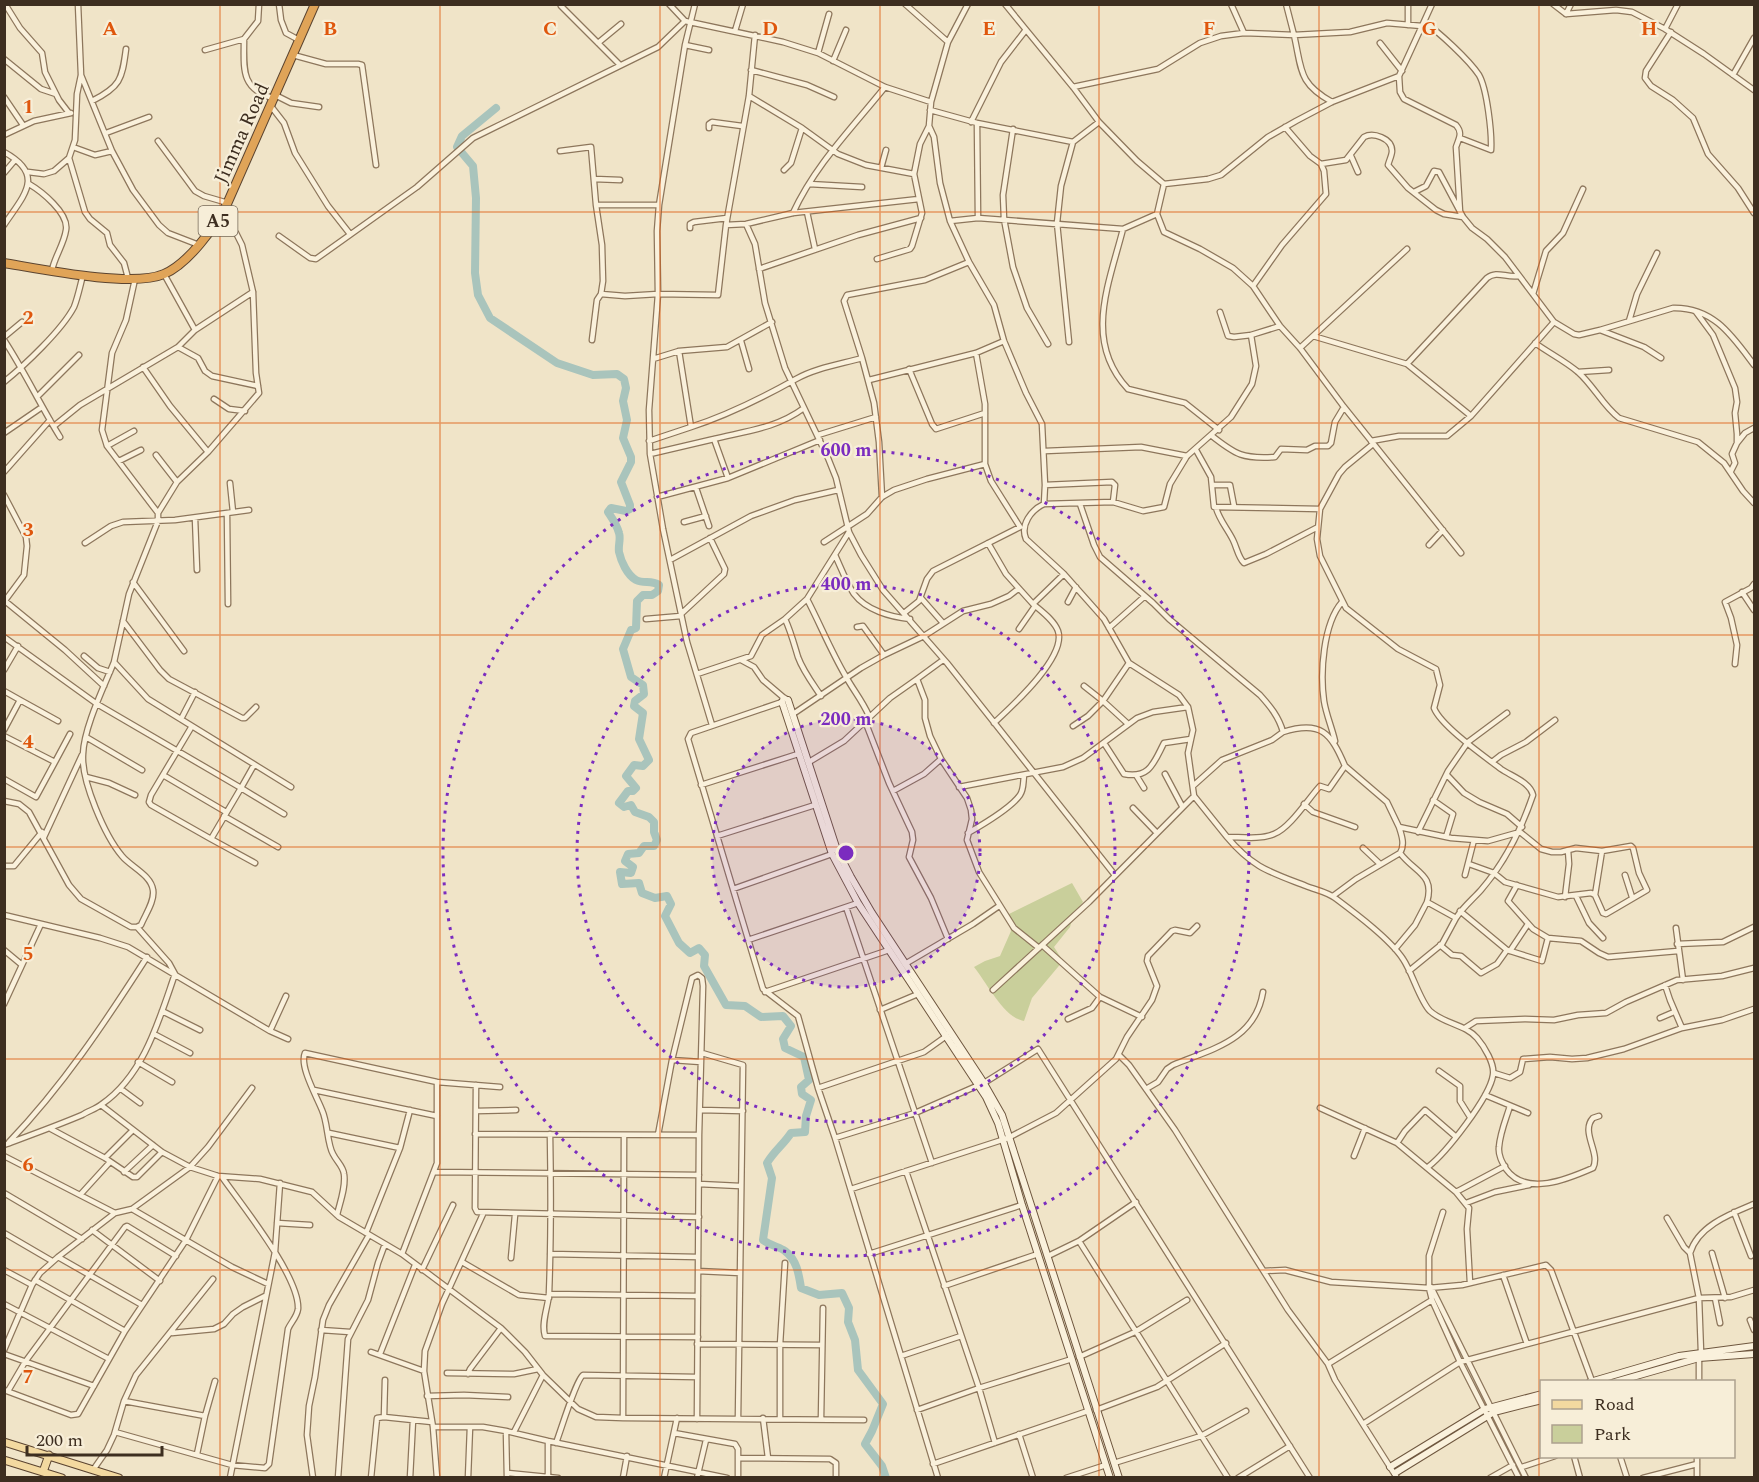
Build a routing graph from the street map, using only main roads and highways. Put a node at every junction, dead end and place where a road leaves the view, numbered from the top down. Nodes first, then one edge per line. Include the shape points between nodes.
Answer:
1 (315, 4) edge
2 (4, 263) edge
3 (4, 1442) edge
4 (49, 1455) junction
5 (4, 1460) edge
6 (39, 1473) edge
7 (62, 1478) edge
8 (119, 1478) edge

1 - 2 highway, Jimma Road / A5 via 228,203 199,245 164,274 132,279
3 - 4 main road
4 - 6 main road
4 - 8 main road
5 - 6 main road
6 - 7 main road

